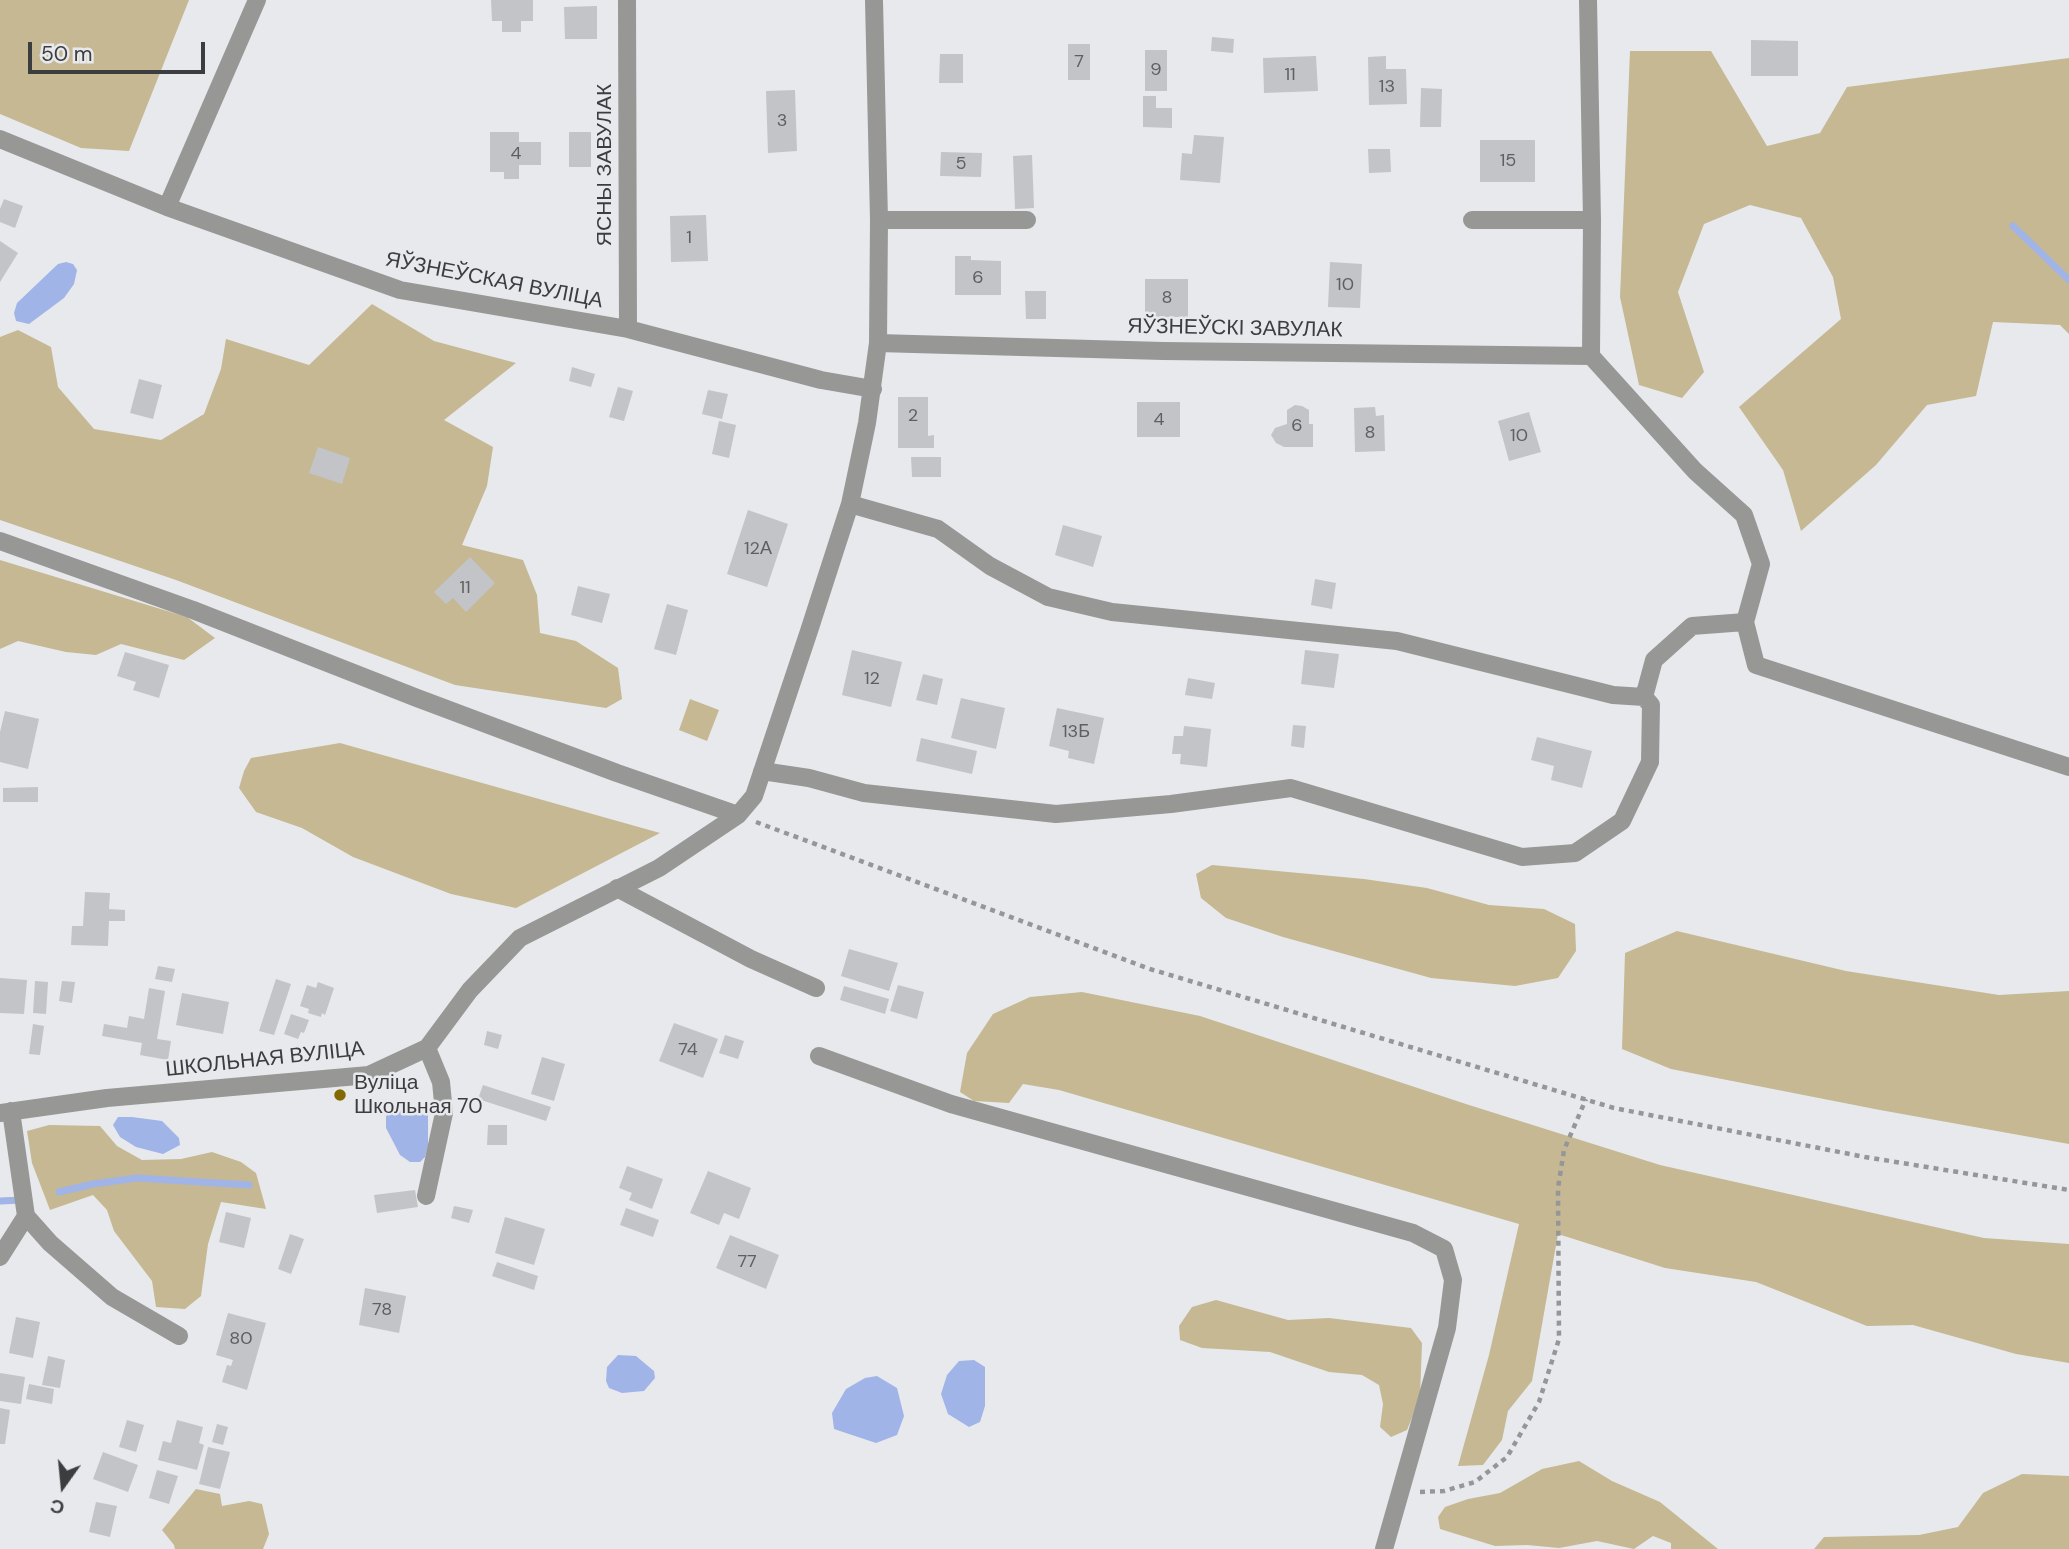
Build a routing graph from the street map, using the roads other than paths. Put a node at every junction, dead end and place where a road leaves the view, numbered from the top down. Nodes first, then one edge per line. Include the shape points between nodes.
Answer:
1 (257, 0) edge
2 (627, 0) edge
3 (874, 0) edge
4 (1588, 0) edge
5 (0, 139) edge
6 (167, 206) junction
7 (879, 219) junction
8 (1027, 220) dead end
9 (1472, 220) dead end
10 (1592, 220) junction
11 (628, 330) junction
12 (878, 343) junction
13 (1591, 356) junction
14 (873, 388) junction
15 (850, 504) junction
16 (0, 541) edge
17 (1745, 622) junction
18 (1644, 697) junction
19 (2069, 766) edge
20 (762, 771) junction
21 (738, 815) junction
22 (617, 888) junction
23 (816, 988) dead end
24 (427, 1048) junction
25 (819, 1056) dead end
26 (5, 1112) edge
27 (426, 1196) dead end
28 (26, 1216) junction
29 (0, 1257) edge
30 (179, 1336) dead end
31 (1384, 1549) edge

1 - 6 street
2 - 11 street, ЯСНЫ ЗАВУЛАК
3 - 7 street
4 - 10 street
5 - 6 street, ЯЎЗНЕЎСКАЯ ВУЛІЦА
6 - 11 street, ЯЎЗНЕЎСКАЯ ВУЛІЦА via 400,290
7 - 8 street
7 - 12 street
9 - 10 street
10 - 13 street
11 - 14 street, ЯЎЗНЕЎСКАЯ ВУЛІЦА via 821,380
12 - 13 street, ЯЎЗНЕЎСКІ ЗАВУЛАК
12 - 14 street
13 - 17 street via 1695,471 1744,515 1761,564
14 - 15 street
15 - 18 street via 938,529 990,566 1048,597 1112,612 1396,641 1613,695
15 - 20 street
16 - 21 street
17 - 18 street via 1692,626 1654,660
17 - 19 street via 1756,665
18 - 20 street via 1651,705 1650,762 1622,821 1575,853 1522,857 1290,788 1056,814 864,793
20 - 21 street via 754,796
21 - 22 street, ШКОЛЬНАЯ ВУЛІЦА via 659,868
22 - 23 street via 751,960
22 - 24 street, ШКОЛЬНАЯ ВУЛІЦА via 520,938 470,990
24 - 26 street, ШКОЛЬНАЯ ВУЛІЦА via 369,1075 107,1098
24 - 27 street via 441,1082 444,1113
25 - 31 street via 951,1104 1413,1233 1444,1250 1453,1280 1447,1328
26 - 28 street
28 - 29 street
28 - 30 street via 112,1297

